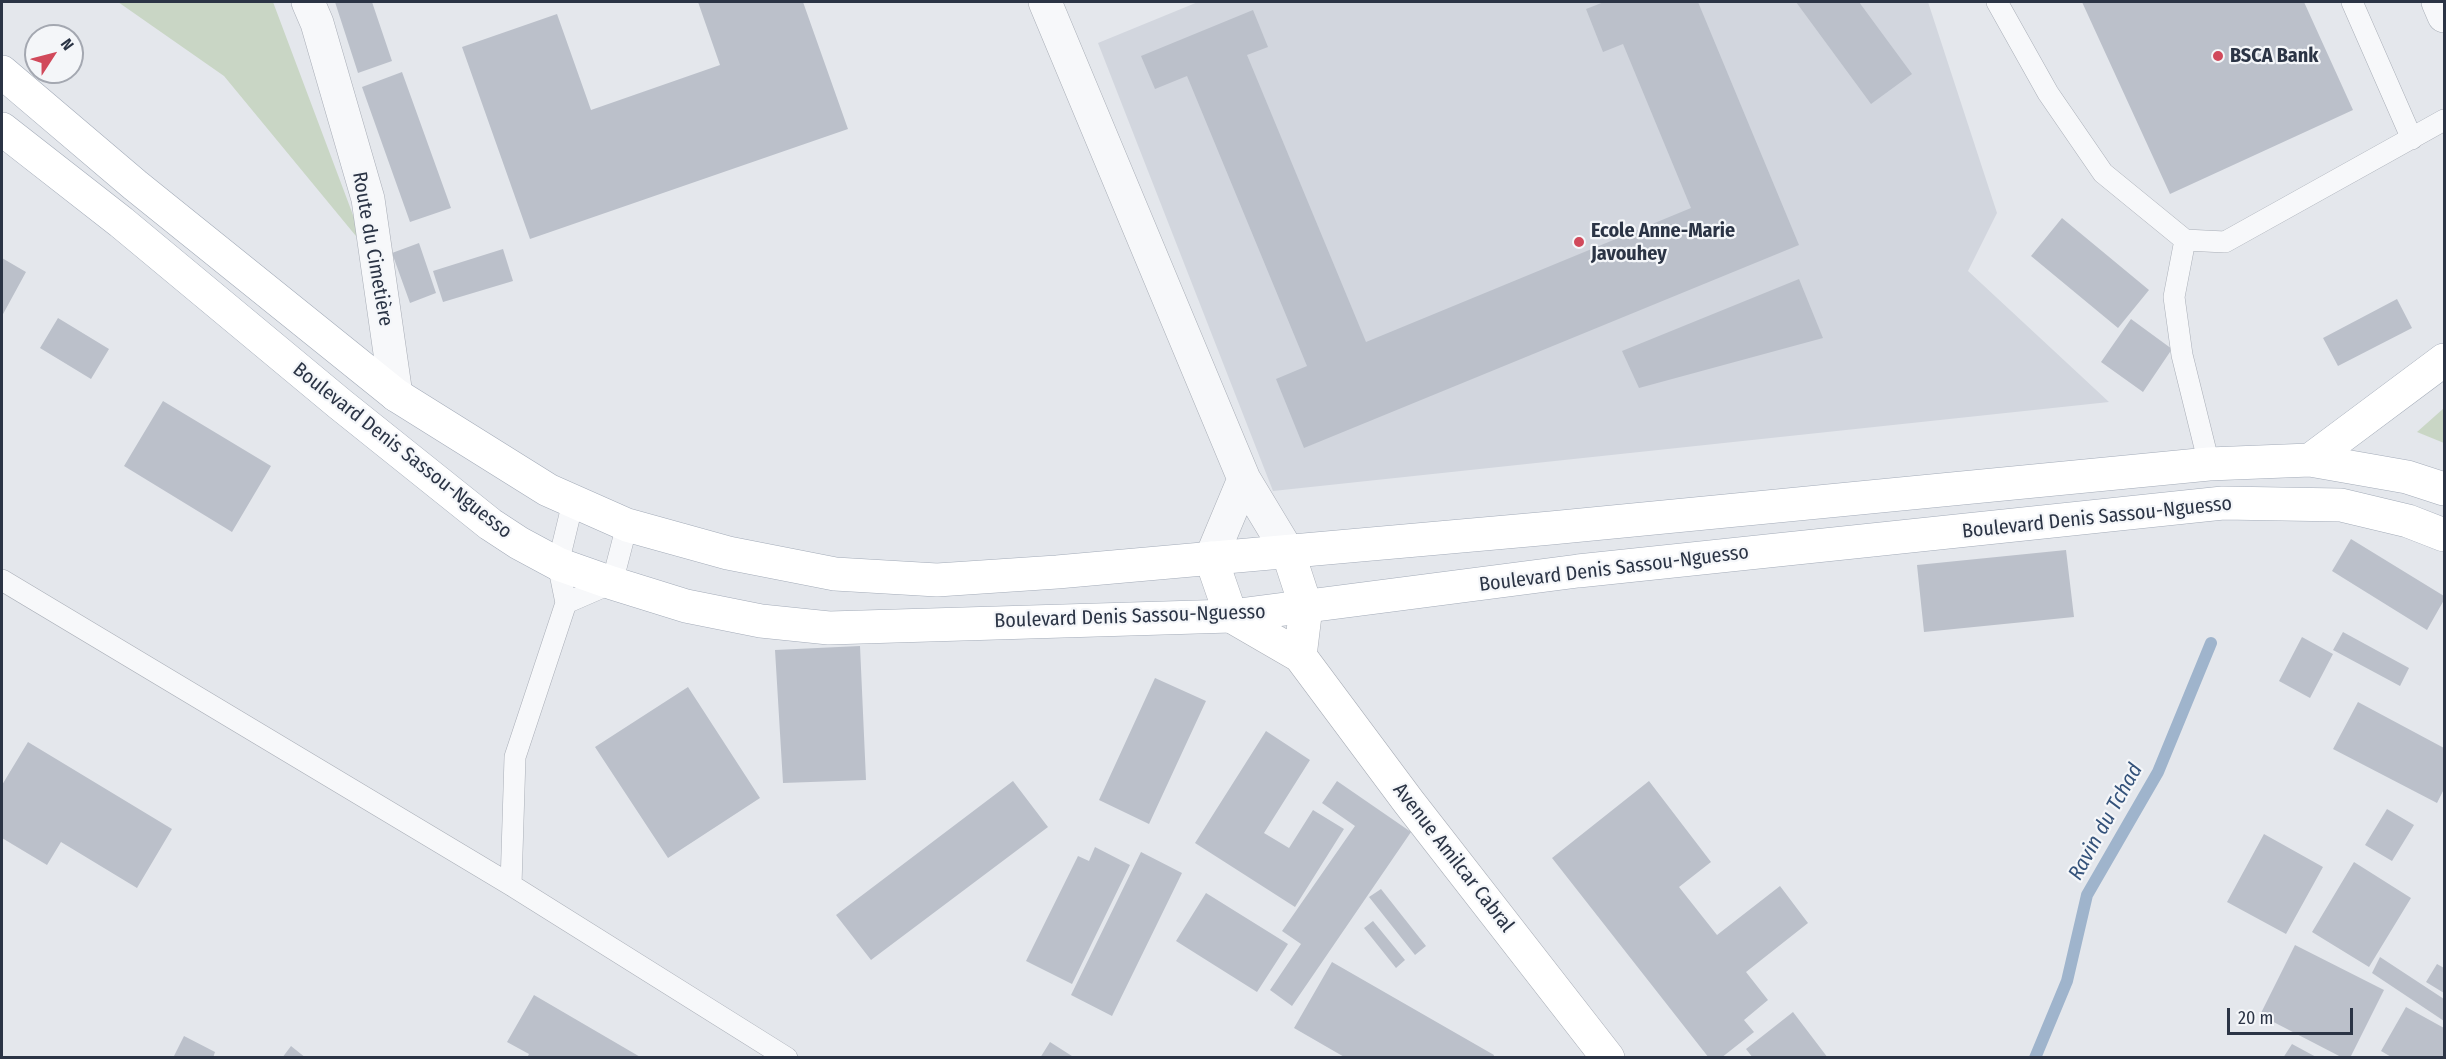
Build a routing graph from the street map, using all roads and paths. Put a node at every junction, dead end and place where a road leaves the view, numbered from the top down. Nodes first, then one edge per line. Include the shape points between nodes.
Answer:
1 (308, 2) edge
2 (1045, 2) edge
3 (1997, 2) edge
4 (2352, 2) edge
5 (2438, 2) edge
6 (2445, 16) edge
7 (2, 72) edge
8 (2445, 120) edge
9 (2, 129) edge
10 (2412, 139) junction
11 (2185, 240) junction
12 (2445, 360) edge
13 (396, 395) junction
14 (2310, 460) junction
15 (2209, 464) junction
16 (1244, 479) junction
17 (2445, 489) edge
18 (573, 502) junction
19 (627, 525) junction
20 (2445, 535) edge
21 (1288, 552) junction
22 (1211, 558) junction
23 (558, 564) junction
24 (2, 580) edge
25 (612, 583) junction
26 (567, 603) junction
27 (1306, 607) junction
28 (1231, 616) junction
29 (1300, 656) junction
30 (511, 885) junction
31 (787, 1058) edge
32 (1608, 1058) edge

1 - 13 street, Route du Cimetière via 368,200
2 - 16 street
3 - 11 lane via 2048,93 2103,172
4 - 10 lane
5 - 6 street
7 - 13 main road, Boulevard Denis Sassou-Nguesso via 135,185
8 - 10 lane
9 - 23 main road, Boulevard Denis Sassou-Nguesso via 490,524
10 - 11 lane via 2224,242
11 - 15 lane via 2174,297 2182,355
12 - 14 main road
13 - 18 main road, Boulevard Denis Sassou-Nguesso
14 - 15 main road, Boulevard Denis Sassou-Nguesso
14 - 17 main road, Boulevard Denis Sassou-Nguesso via 2407,477
15 - 21 main road, Boulevard Denis Sassou-Nguesso
16 - 21 street
16 - 22 street
18 - 19 main road, Boulevard Denis Sassou-Nguesso
18 - 23 lane
19 - 22 main road, Boulevard Denis Sassou-Nguesso via 728,553 835,574 937,580
19 - 25 lane
20 - 27 main road, Boulevard Denis Sassou-Nguesso via 2408,521 2341,505 2223,503 1578,571
21 - 22 main road, Boulevard Denis Sassou-Nguesso
21 - 27 main road
22 - 28 main road
23 - 25 main road, Boulevard Denis Sassou-Nguesso
23 - 26 lane
24 - 30 lane
25 - 26 lane
25 - 28 main road, Boulevard Denis Sassou-Nguesso via 686,606 761,621 828,628
26 - 30 lane via 515,757
27 - 28 main road, Boulevard Denis Sassou-Nguesso
27 - 29 main road
28 - 29 main road, Avenue Amilcar Cabral
29 - 32 main road, Avenue Amilcar Cabral
30 - 31 lane

